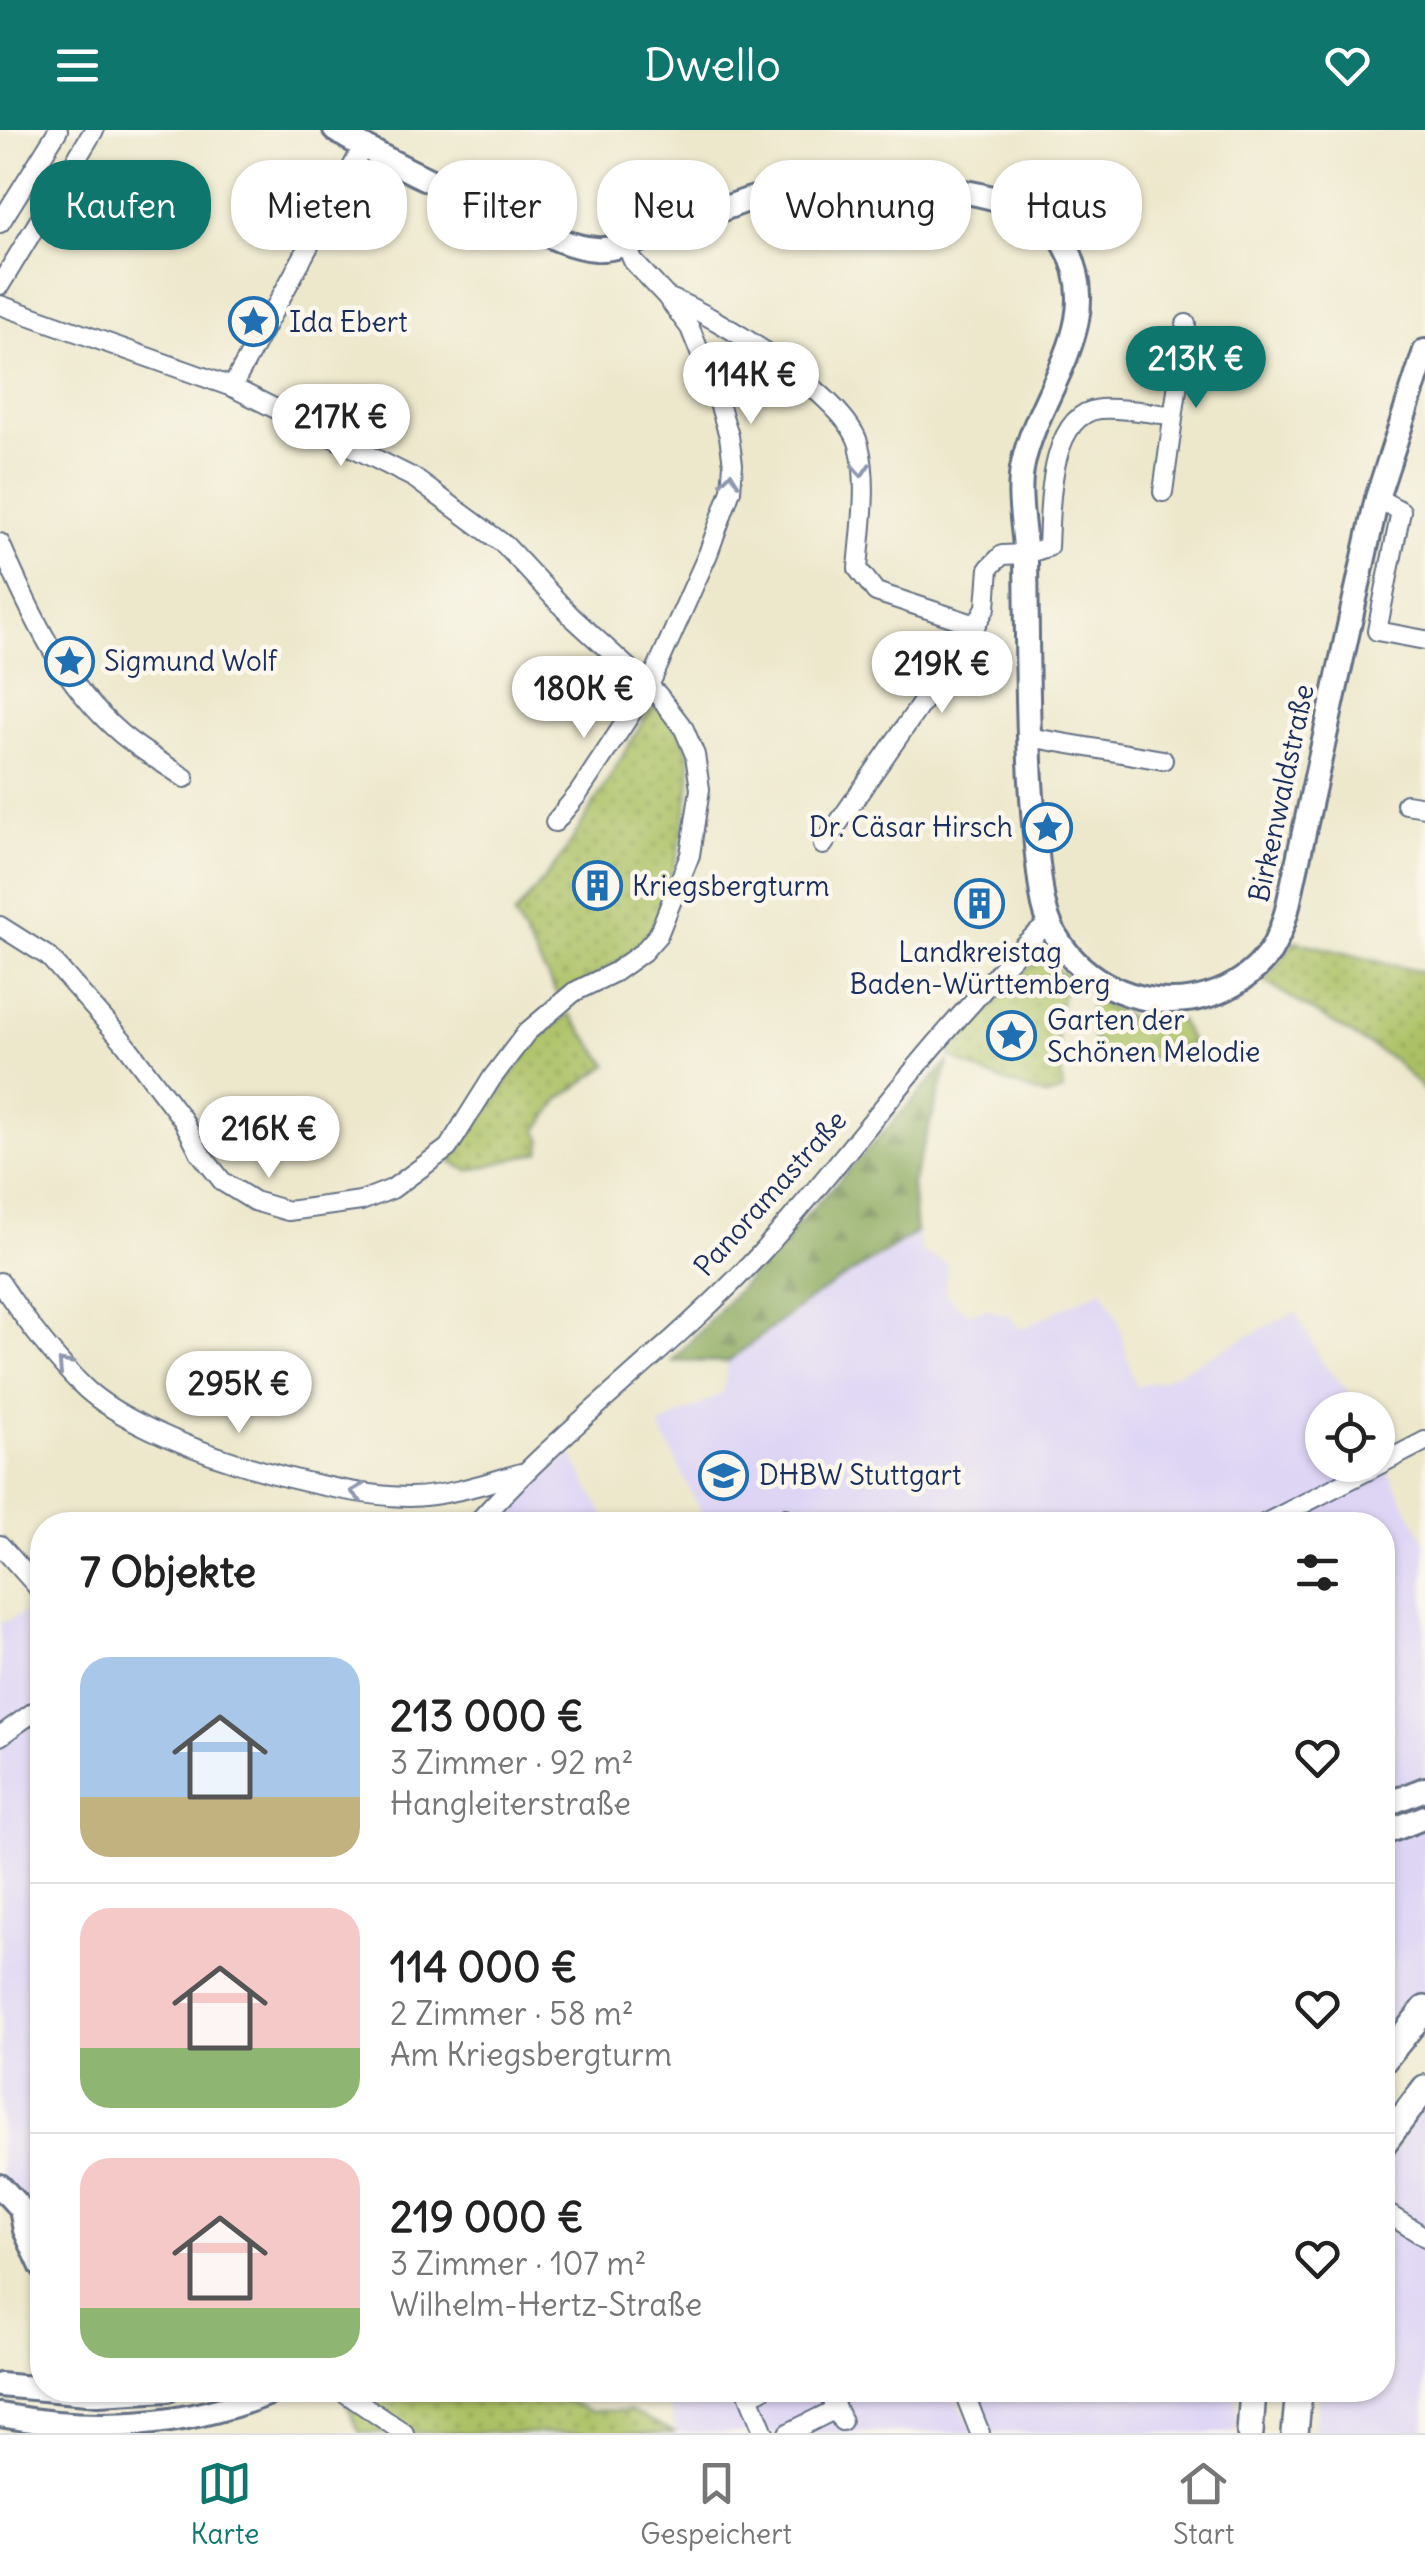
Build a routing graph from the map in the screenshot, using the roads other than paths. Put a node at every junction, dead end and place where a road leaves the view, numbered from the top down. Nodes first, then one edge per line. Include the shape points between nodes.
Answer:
1 (57, 130) edge
2 (94, 130) edge
3 (351, 137) edge
4 (84, 148) junction
5 (730, 207) edge
6 (0, 222) edge
7 (597, 250) edge
8 (628, 250) edge
9 (0, 285) edge
10 (666, 296) junction
11 (0, 305) edge
12 (1186, 324) dead end
13 (1425, 350) edge
14 (232, 387) junction
15 (1171, 415) junction
16 (1163, 492) dead end
17 (1377, 498) junction
18 (0, 543) edge
19 (1026, 554) junction
20 (976, 625) junction
21 (1425, 640) edge
22 (649, 686) junction
23 (1028, 738) junction
24 (1163, 760) dead end
25 (185, 778) dead end
26 (555, 822) dead end
27 (823, 845) dead end
28 (1049, 924) junction
29 (0, 926) edge
30 (0, 1282) edge
31 (1425, 1440) edge
32 (522, 1473) junction
33 (487, 1512) edge
34 (1287, 1512) edge
35 (0, 1545) edge
36 (30, 1579) edge
37 (30, 1715) edge
38 (0, 1736) edge
39 (1425, 1789) edge
40 (1395, 1801) edge
41 (1425, 1817) edge
42 (1395, 1829) edge
43 (1425, 2009) edge
44 (1395, 2046) edge
45 (1425, 2088) edge
46 (1395, 2128) edge
47 (0, 2186) edge
48 (21, 2209) junction
49 (30, 2215) edge
50 (1395, 2221) edge
51 (1425, 2237) edge
52 (30, 2239) edge
53 (0, 2385) edge
54 (30, 2388) edge
55 (63, 2402) edge
56 (98, 2402) edge
57 (244, 2402) edge
58 (359, 2402) edge
59 (751, 2402) edge
60 (833, 2402) edge
61 (968, 2402) edge
62 (1252, 2402) edge
63 (1298, 2402) edge
64 (0, 2415) edge
65 (174, 2427) edge
66 (62, 2430) edge
67 (97, 2430) edge
68 (404, 2433) edge
69 (764, 2433) edge
70 (788, 2433) edge
71 (980, 2433) edge
72 (1250, 2433) edge
73 (1295, 2433) edge

1 - 4 street
1 - 6 street
2 - 4 street
3 - 7 street, Birkenwaldstraße via 571,245
3 - 14 street
4 - 9 street
5 - 19 street, Birkenwaldstraße via 841,184 889,184 994,198 1031,212 1063,240 1076,274 1077,318 1066,363 1021,470
8 - 10 street
10 -> 20 street via 698,308 831,404 858,443 858,569 876,592
22 -> 10 street via 731,490 728,436 715,390 690,328
11 - 14 street
12 - 15 street
13 - 17 street, Birkenwaldstraße
14 - 22 street via 414,478 505,546
15 - 16 street
15 - 19 street via 1096,409 1071,425 1052,474 1048,547
17 - 21 street via 1402,511 1377,630
17 - 28 street, Birkenwaldstraße via 1287,910 1268,953 1216,991 1166,1002 1092,978
18 - 25 street via 31,615 86,698 123,736
19 - 20 street via 1002,555 988,568 986,608
19 - 23 street, Birkenwaldstraße
20 - 27 street
22 - 26 street
22 - 29 street via 684,729 700,789 690,855 658,935 527,1032 448,1148 362,1202 288,1211 254,1202 223,1182 124,1042 49,957
23 - 24 street
23 - 28 street, Birkenwaldstraße
28 - 32 street, Panoramastraße via 950,1026 759,1254
32 -> 30 street via 414,1497 369,1494 329,1488 159,1434 88,1391 33,1332
31 - 34 street
32 - 33 street, Panoramastraße
35 - 36 street
37 - 38 street
39 - 40 street
41 - 42 street
43 - 44 main road
45 - 46 main road
47 - 48 street
48 - 49 street
48 - 52 street
50 - 51 street
53 - 54 street
55 - 66 street
56 - 67 street
57 - 65 street
58 - 68 street
59 - 69 street
60 - 70 street via 839,2415
61 - 71 street
62 - 72 main road
63 - 73 main road
64 - 66 street
65 - 67 street
66 - 67 street

